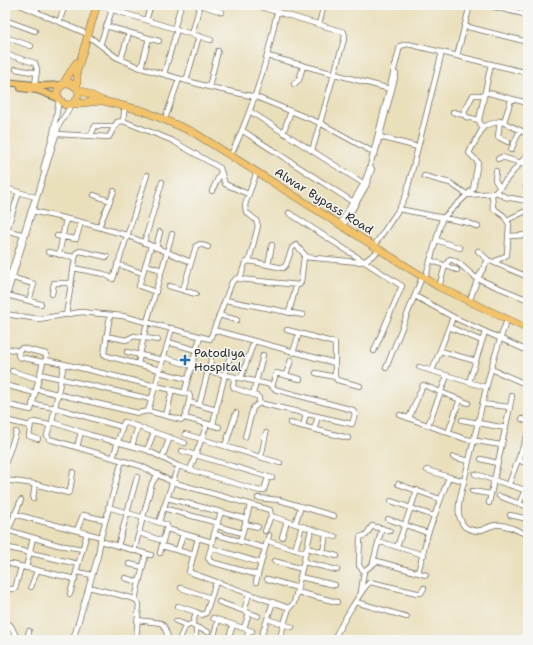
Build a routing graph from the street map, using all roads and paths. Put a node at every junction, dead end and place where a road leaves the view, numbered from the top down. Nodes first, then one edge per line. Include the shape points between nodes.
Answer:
1 (20, 5) edge
2 (38, 5) edge
3 (65, 5) edge
4 (93, 5) edge
5 (96, 5) edge
6 (151, 5) edge
7 (181, 5) edge
8 (201, 5) edge
9 (254, 5) edge
10 (324, 5) edge
11 (470, 5) edge
12 (488, 5) edge
13 (112, 10) junction
14 (36, 12) junction
15 (222, 12) dead end
16 (277, 12) junction
17 (528, 15) edge
18 (5, 20) edge
19 (146, 20) junction
20 (59, 22) junction
21 (319, 24) junction
22 (106, 26) junction
23 (464, 26) junction
24 (175, 29) junction
25 (35, 31) dead end
26 (129, 32) junction
27 (86, 34) junction
28 (192, 34) junction
29 (199, 36) junction
30 (5, 37) edge
31 (149, 38) junction
32 (212, 40) dead end
33 (159, 41) dead end
34 (528, 42) edge
35 (100, 45) junction
36 (31, 46) dead end
37 (218, 51) dead end
38 (442, 52) junction
39 (5, 54) edge
40 (268, 56) junction
41 (457, 56) junction
42 (121, 60) junction
43 (491, 64) junction
44 (303, 66) junction
45 (141, 68) junction
46 (16, 69) dead end
47 (37, 73) junction
48 (528, 73) edge
49 (164, 74) junction
50 (333, 74) junction
51 (179, 79) junction
52 (186, 81) junction
53 (5, 82) edge
54 (294, 84) dead end
55 (62, 85) junction
56 (5, 86) edge
57 (209, 87) junction
58 (36, 88) junction
59 (78, 89) junction
60 (390, 89) junction
61 (484, 94) junction
62 (256, 97) junction
63 (58, 99) junction
64 (511, 100) junction
65 (103, 101) junction
66 (528, 103) edge
67 (73, 104) junction
68 (125, 106) junction
69 (291, 111) junction
70 (251, 112) junction
71 (453, 112) dead end
72 (464, 115) junction
73 (165, 119) junction
74 (479, 120) junction
75 (122, 121) junction
76 (502, 122) junction
77 (320, 123) junction
78 (116, 126) junction
79 (484, 126) junction
80 (520, 130) junction
81 (243, 131) junction
82 (283, 133) junction
83 (57, 134) junction
84 (528, 134) edge
85 (91, 135) junction
86 (380, 137) junction
87 (508, 142) dead end
88 (418, 147) junction
89 (511, 150) dead end
90 (312, 151) junction
91 (372, 152) junction
92 (231, 154) junction
93 (528, 154) edge
94 (498, 159) dead end
95 (522, 162) junction
96 (528, 165) edge
97 (257, 171) junction
98 (496, 171) dead end
99 (221, 172) junction
100 (147, 175) dead end
101 (424, 176) dead end
102 (162, 182) dead end
103 (365, 184) junction
104 (5, 188) edge
105 (114, 191) dead end
106 (212, 191) dead end
107 (496, 191) junction
108 (18, 192) junction
109 (248, 194) junction
110 (94, 195) dead end
111 (468, 195) junction
112 (35, 197) junction
113 (110, 201) junction
114 (528, 201) edge
115 (353, 202) junction
116 (399, 209) junction
117 (528, 210) edge
118 (32, 211) junction
119 (289, 212) dead end
120 (66, 219) junction
121 (442, 219) junction
122 (507, 220) junction
123 (81, 222) junction
124 (341, 225) junction
125 (478, 226) dead end
126 (99, 227) junction
127 (6, 230) edge
128 (160, 232) dead end
129 (172, 234) dead end
130 (25, 235) junction
131 (126, 235) junction
132 (528, 235) edge
133 (5, 236) edge
134 (57, 236) dead end
135 (509, 236) junction
136 (63, 237) junction
137 (436, 240) junction
138 (144, 243) junction
139 (272, 245) dead end
140 (153, 247) junction
141 (208, 247) dead end
142 (377, 248) junction
143 (460, 248) dead end
144 (478, 251) dead end
145 (48, 252) dead end
146 (167, 253) junction
147 (59, 255) junction
148 (306, 256) junction
149 (74, 257) junction
150 (107, 257) dead end
151 (430, 260) junction
152 (488, 260) junction
153 (249, 261) junction
154 (365, 261) junction
155 (191, 262) junction
156 (494, 262) junction
157 (117, 264) junction
158 (145, 265) junction
159 (268, 265) junction
160 (446, 266) junction
161 (73, 268) junction
162 (162, 270) junction
163 (457, 270) dead end
164 (142, 273) junction
165 (528, 277) edge
166 (13, 278) junction
167 (424, 278) junction
168 (478, 278) junction
169 (240, 279) junction
170 (71, 283) junction
171 (8, 284) edge
172 (169, 286) dead end
173 (296, 286) junction
174 (439, 287) junction
175 (183, 290) junction
176 (156, 292) junction
177 (6, 293) edge
178 (52, 294) dead end
179 (196, 294) dead end
180 (415, 296) junction
181 (225, 300) junction
182 (528, 300) edge
183 (30, 301) junction
184 (5, 302) edge
185 (469, 302) junction
186 (42, 304) dead end
187 (289, 313) junction
188 (5, 314) edge
189 (66, 315) junction
190 (110, 315) junction
191 (219, 315) junction
192 (303, 315) dead end
193 (453, 317) junction
194 (237, 320) dead end
195 (507, 320) junction
196 (147, 322) junction
197 (449, 327) junction
198 (172, 328) junction
199 (528, 329) edge
200 (214, 330) junction
201 (287, 330) dead end
202 (485, 332) junction
203 (298, 333) junction
204 (106, 336) junction
205 (144, 337) junction
206 (200, 337) junction
207 (500, 339) junction
208 (158, 340) dead end
209 (482, 340) junction
210 (254, 341) junction
211 (168, 342) junction
212 (5, 348) edge
213 (196, 350) junction
214 (19, 351) junction
215 (374, 351) dead end
216 (440, 351) junction
217 (528, 351) edge
218 (127, 352) dead end
219 (293, 352) junction
220 (140, 354) junction
221 (263, 355) dead end
222 (163, 358) junction
223 (229, 359) dead end
224 (212, 360) dead end
225 (291, 360) dead end
226 (44, 361) junction
227 (476, 361) junction
228 (334, 363) junction
229 (64, 364) junction
230 (138, 364) junction
231 (191, 366) junction
232 (419, 367) dead end
233 (386, 368) dead end
234 (491, 369) junction
235 (12, 370) dead end
236 (159, 371) junction
237 (208, 371) junction
238 (432, 371) junction
239 (316, 373) dead end
240 (224, 375) junction
241 (286, 376) junction
242 (447, 376) junction
243 (39, 377) junction
244 (235, 377) junction
245 (335, 377) junction
246 (241, 378) junction
247 (60, 379) junction
248 (188, 379) junction
249 (300, 379) dead end
250 (256, 381) junction
251 (469, 382) junction
252 (5, 385) edge
253 (155, 385) junction
254 (272, 385) junction
255 (528, 385) edge
256 (360, 386) dead end
257 (485, 387) junction
258 (172, 390) junction
259 (35, 391) junction
260 (441, 392) junction
261 (184, 393) junction
262 (58, 394) junction
263 (253, 394) junction
264 (512, 396) dead end
265 (460, 399) junction
266 (151, 400) junction
267 (189, 402) junction
268 (259, 403) junction
269 (468, 403) dead end
270 (5, 404) edge
271 (32, 404) junction
272 (482, 404) junction
273 (199, 405) junction
274 (510, 407) junction
275 (56, 408) junction
276 (216, 410) junction
277 (148, 411) junction
278 (236, 413) dead end
279 (306, 414) junction
280 (400, 415) dead end
281 (166, 416) junction
282 (318, 417) junction
283 (185, 418) junction
284 (409, 418) junction
285 (522, 419) dead end
286 (5, 420) edge
287 (462, 420) dead end
288 (528, 422) edge
289 (51, 423) junction
290 (290, 423) dead end
291 (479, 423) junction
292 (207, 424) junction
293 (213, 425) junction
294 (428, 425) junction
295 (30, 426) junction
296 (138, 426) junction
297 (303, 426) junction
298 (122, 427) junction
299 (219, 427) dead end
300 (506, 428) junction
301 (314, 429) junction
302 (16, 432) dead end
303 (81, 432) junction
304 (154, 432) junction
305 (266, 433) dead end
306 (448, 433) junction
307 (528, 433) edge
308 (186, 434) dead end
309 (170, 437) junction
310 (245, 437) dead end
311 (348, 438) dead end
312 (38, 439) dead end
313 (202, 439) junction
314 (475, 441) junction
315 (118, 442) junction
316 (185, 443) dead end
317 (526, 443) edge
318 (501, 445) junction
319 (132, 446) junction
320 (225, 446) junction
321 (77, 447) junction
322 (147, 450) junction
323 (182, 451) dead end
324 (196, 455) junction
325 (260, 457) junction
326 (453, 457) dead end
327 (113, 458) junction
328 (162, 458) junction
329 (481, 459) dead end
330 (122, 460) junction
331 (518, 460) junction
332 (469, 461) junction
333 (280, 463) dead end
334 (497, 463) junction
335 (5, 464) edge
336 (528, 464) edge
337 (178, 466) junction
338 (190, 470) junction
339 (427, 470) dead end
340 (73, 472) dead end
341 (158, 474) junction
342 (475, 474) dead end
343 (137, 477) dead end
344 (449, 477) junction
345 (494, 479) junction
346 (5, 480) edge
347 (464, 481) junction
348 (172, 482) junction
349 (35, 484) junction
350 (398, 484) dead end
351 (509, 484) junction
352 (417, 490) junction
353 (527, 490) edge
354 (260, 491) junction
355 (472, 491) dead end
356 (490, 494) junction
357 (499, 496) dead end
358 (166, 498) junction
359 (258, 498) junction
360 (33, 499) dead end
361 (440, 499) junction
362 (21, 500) dead end
363 (392, 501) dead end
364 (489, 502) dead end
365 (519, 504) junction
366 (250, 505) junction
367 (301, 506) junction
368 (108, 507) junction
369 (256, 507) junction
370 (528, 507) edge
371 (163, 508) junction
372 (410, 508) junction
373 (221, 512) junction
374 (127, 513) junction
375 (14, 514) junction
376 (510, 515) dead end
377 (271, 516) junction
378 (334, 516) dead end
379 (434, 516) junction
380 (143, 518) junction
381 (246, 519) junction
382 (388, 519) dead end
383 (528, 519) edge
384 (105, 520) junction
385 (287, 521) junction
386 (159, 522) junction
387 (245, 524) junction
388 (295, 524) junction
389 (404, 524) junction
390 (217, 525) junction
391 (302, 526) junction
392 (258, 528) dead end
393 (382, 528) junction
394 (167, 529) junction
395 (7, 530) junction
396 (78, 530) junction
397 (311, 530) junction
398 (390, 531) dead end
399 (87, 533) junction
400 (139, 533) junction
401 (242, 533) junction
402 (428, 533) junction
403 (183, 534) junction
404 (214, 534) junction
405 (326, 534) junction
406 (528, 535) edge
407 (282, 537) dead end
408 (336, 537) dead end
409 (33, 538) junction
410 (198, 538) junction
411 (5, 539) edge
412 (100, 539) junction
413 (267, 541) junction
414 (240, 542) junction
415 (162, 543) junction
416 (378, 543) junction
417 (212, 545) junction
418 (118, 546) junction
419 (5, 547) edge
420 (397, 547) junction
421 (265, 548) junction
422 (83, 549) junction
423 (178, 550) junction
424 (295, 550) junction
425 (134, 551) junction
426 (306, 551) junction
427 (323, 552) junction
428 (30, 553) junction
429 (160, 553) dead end
430 (194, 555) junction
431 (424, 555) junction
432 (337, 556) dead end
433 (274, 561) dead end
434 (261, 562) junction
435 (304, 562) junction
436 (373, 562) junction
437 (11, 564) dead end
438 (78, 564) junction
439 (129, 564) dead end
440 (143, 567) junction
441 (24, 568) junction
442 (302, 569) junction
443 (337, 570) dead end
444 (37, 571) junction
445 (364, 571) junction
446 (76, 572) junction
447 (418, 573) junction
448 (92, 575) junction
449 (258, 575) junction
450 (426, 575) dead end
451 (125, 578) dead end
452 (300, 578) junction
453 (75, 579) junction
454 (267, 579) dead end
455 (139, 582) junction
456 (216, 582) junction
457 (256, 582) dead end
458 (335, 585) dead end
459 (89, 587) junction
460 (31, 588) dead end
461 (182, 588) dead end
462 (424, 588) dead end
463 (6, 589) edge
464 (297, 590) junction
465 (361, 592) junction
466 (70, 594) dead end
467 (249, 594) junction
468 (211, 598) junction
469 (135, 599) junction
470 (219, 602) dead end
471 (273, 602) junction
472 (337, 602) dead end
473 (356, 602) junction
474 (5, 604) edge
475 (178, 606) dead end
476 (289, 608) junction
477 (244, 611) junction
478 (196, 612) junction
479 (249, 613) junction
480 (258, 616) dead end
481 (407, 617) dead end
482 (267, 619) junction
483 (5, 620) edge
484 (137, 620) junction
485 (176, 621) dead end
486 (189, 625) junction
487 (233, 625) junction
488 (284, 625) junction
489 (196, 627) junction
490 (292, 627) dead end
491 (248, 630) junction
492 (29, 631) dead end
493 (208, 632) dead end
494 (136, 639) edge
495 (18, 640) edge
496 (27, 640) edge
497 (73, 640) edge
498 (159, 640) edge
499 (169, 640) edge
500 (179, 640) edge
501 (196, 640) edge
502 (213, 640) edge
503 (228, 640) edge
504 (246, 640) edge
505 (260, 640) edge
506 (279, 640) edge
507 (334, 640) edge

1 - 14 street
2 - 14 street
3 - 20 street
4 - 27 highway
5 - 13 street
5 - 27 highway
6 - 19 street
7 - 24 street
8 - 15 street
8 - 28 street
9 - 16 street
10 - 21 street
11 - 23 street
12 - 17 street
13 - 19 street
13 - 22 street
14 - 20 street
16 - 21 street
16 - 40 street
18 - 25 street
19 - 24 street
20 - 27 street
21 - 50 street via 344,32
22 - 26 street
22 - 35 street
23 - 34 street
23 - 41 street
24 - 28 street
24 - 49 street
26 - 31 street
26 - 42 street
27 - 35 street
27 - 55 highway via 73,70
27 - 59 highway via 77,71
28 - 29 street
29 - 32 street
29 - 52 street
30 - 36 street
31 - 33 street
31 - 45 street
35 - 42 street
37 - 57 street
38 - 41 street
38 - 60 street via 408,44 402,45
38 - 88 street
39 - 47 street via 35,63
40 - 44 street
40 - 62 street
41 - 43 street
42 - 45 street
43 - 48 street
43 - 61 street
44 - 50 street
44 - 54 street via 299,80
45 - 49 street
46 - 47 street
47 - 58 street
49 - 51 street
50 - 60 street
50 - 77 street
51 - 52 street
51 - 73 street
52 - 57 street
53 - 58 main road
55 - 58 main road
55 - 59 highway via 70,83
55 - 63 highway via 57,92
56 - 58 main road
57 - 62 street
58 - 63 main road
59 - 65 highway
59 - 67 highway via 79,94
60 - 86 street
60 - 91 street
61 - 64 street
61 - 72 street via 473,95
61 - 74 street
62 - 69 street
62 - 70 street
63 - 67 highway via 65,105
63 - 112 street via 53,134
64 - 66 street
64 - 76 street
65 - 67 highway
65 - 68 highway, Alwar Bypass Road
67 - 83 street via 61,119
68 - 73 highway, Alwar Bypass Road
68 - 75 street
69 - 77 street
69 - 82 street
70 - 81 street
70 - 82 street
71 - 72 street
72 - 74 street via 466,118
73 - 92 highway, Alwar Bypass Road
74 - 79 street via 481,126
75 - 78 street
75 - 99 street via 184,146 217,166
76 - 79 street
76 - 80 street
76 - 87 street via 498,137
77 - 90 street
77 - 91 street
78 - 85 street via 95,126
78 - 85 street via 109,137
79 - 111 street via 469,153 478,162 473,189
80 - 84 street
80 - 89 street
81 - 92 street
81 - 115 street
82 - 90 street
83 - 85 street
83 - 118 street
86 - 88 street
86 - 103 street
88 - 116 street via 406,195
90 - 103 street
91 - 103 street
92 - 97 highway, Alwar Bypass Road
93 - 95 street
94 - 95 street via 502,157
95 - 96 street
95 - 107 street
97 - 109 street
97 - 124 highway, Alwar Bypass Road
98 - 107 street
99 - 106 street
99 - 109 street via 224,184
100 - 131 street
101 - 111 street via 450,183
102 - 138 street
103 - 115 street
103 - 124 street
104 - 108 street
105 - 113 street
107 - 111 street
107 - 114 street via 505,197
107 - 122 street via 493,208
108 - 112 street
108 - 127 street
109 - 153 street via 245,209 256,220 258,226
110 - 113 street
111 - 121 street
112 - 118 street
113 - 126 street
115 - 124 street
116 - 121 street
116 - 142 street
117 - 122 street
118 - 120 street
118 - 130 street
119 - 154 street
120 - 123 street
120 - 136 street
121 - 125 street
121 - 137 street
122 - 135 street
123 - 126 street
123 - 136 street via 76,239
124 - 142 highway, Alwar Bypass Road
126 - 131 street
127 - 130 street
127 - 133 street
128 - 140 street
129 - 146 street
130 - 166 street
130 - 171 street
131 - 138 street
131 - 157 street
132 - 135 street
134 - 136 street
135 - 156 street via 507,255
136 - 147 street
137 - 143 street
137 - 151 street
138 - 140 street
139 - 159 street
140 - 146 street
140 - 158 street
141 - 155 street via 200,244 196,246
142 - 154 street
142 - 167 highway, Alwar Bypass Road
144 - 152 street
145 - 147 street
146 - 155 street
146 - 162 street
147 - 149 street
148 - 154 street via 352,262
148 - 159 street via 298,246 294,246 285,267
148 - 173 street via 302,258 301,284
149 - 150 street via 80,251
149 - 161 street
151 - 160 street
151 - 167 street
152 - 156 street
152 - 168 street
153 - 159 street
153 - 169 street via 245,263
154 - 215 street via 402,286
155 - 175 street
156 - 165 street
157 - 161 street via 113,278
157 - 164 street
158 - 162 street
158 - 164 street
160 - 163 street
160 - 168 street via 448,260 453,260
160 - 174 street
161 - 170 street
162 - 176 street
164 - 176 street via 139,286
166 - 171 street
166 - 183 street via 34,284
167 - 174 highway, Alwar Bypass Road
167 - 180 street
168 - 182 street
168 - 185 street
169 - 173 street
169 - 181 street via 232,282
170 - 178 street via 54,284
170 - 189 street
171 - 177 street
172 - 175 street
173 - 187 street
174 - 185 highway, Alwar Bypass Road
175 - 179 street
176 - 196 street
177 - 183 street
177 - 184 street
180 - 193 street
180 - 233 street
181 - 187 street
181 - 191 street
183 - 186 street
185 - 195 highway, Alwar Bypass Road
187 - 192 street
188 - 189 street via 39,319
189 - 190 street via 84,312
190 - 196 street
190 - 204 street
191 - 194 street
191 - 200 street
193 - 197 street
193 - 202 street
195 - 199 highway, Alwar Bypass Road
195 - 207 street
196 - 198 street
196 - 205 street
197 - 209 street
197 - 216 street
198 - 206 street
198 - 211 street
200 - 206 street via 210,339
200 - 210 street
201 - 203 street
202 - 207 street
202 - 209 street
203 - 219 street
203 - 228 street via 335,343
204 - 205 street via 126,340 134,336
204 - 230 street via 103,351 105,355
205 - 208 street
205 - 220 street
206 - 213 street
207 - 217 street
207 - 234 street
209 - 227 street
210 - 219 street
210 - 246 street
211 - 213 street
211 - 222 street
212 - 214 street
213 - 231 street
214 - 226 street via 19,357
214 - 226 street via 22,348 46,354
216 - 227 street
216 - 238 street
218 - 220 street
219 - 228 street
220 - 222 street
220 - 230 street
221 - 250 street
222 - 231 street
222 - 236 street
223 - 240 street
224 - 237 street
225 - 241 street
226 - 229 street
226 - 243 street
227 - 251 street
228 - 245 street
229 - 247 street
229 - 253 street
230 - 236 street
231 - 237 street
231 - 248 street
232 - 238 street
234 - 255 street
234 - 257 street
235 - 243 street
236 - 248 street
236 - 253 street
237 - 240 street
237 - 273 street
238 - 242 street
239 - 245 street
240 - 244 street
240 - 276 street
241 - 249 street
241 - 254 street via 276,374
242 - 251 street
242 - 260 street
243 - 247 street
243 - 259 street
244 - 246 street
244 - 263 street via 234,388
245 - 256 street via 337,380
246 - 250 street
247 - 262 street
247 - 266 street
248 - 261 street
250 - 254 street
250 - 263 street
251 - 257 street
252 - 259 street
253 - 258 street
253 - 266 street
254 - 282 street via 274,389 353,410 355,414 350,425
257 - 272 street
258 - 261 street
258 - 281 street
259 - 262 street
259 - 271 street
260 - 265 street
260 - 284 street via 424,385
260 - 294 street
261 - 267 street via 190,395
262 - 275 street
262 - 277 street via 138,413
263 - 268 street via 259,397
264 - 274 street
265 - 269 street
265 - 306 street
266 - 277 street
267 - 273 street
267 - 283 street
268 - 279 street
268 - 310 street via 253,408
270 - 271 street via 31,410
271 - 275 street
272 - 274 street
272 - 291 street
273 - 276 street
274 - 300 street
275 - 289 street
275 - 298 street
276 - 293 street
277 - 281 street
278 - 320 street
279 - 282 street
279 - 297 street
280 - 284 street
281 - 283 street via 182,420
282 - 301 street
283 - 292 street
284 - 294 street
285 - 288 street
286 - 295 street
287 - 291 street
289 - 295 street via 32,422
289 - 303 street
289 - 321 street via 47,435 49,439
290 - 297 street
291 - 300 street
291 - 314 street
292 - 293 street
292 - 313 street
293 - 299 street
294 - 306 street
295 - 312 street via 30,436
296 - 298 street via 124,422
296 - 304 street
296 - 319 street
297 - 301 street
298 - 315 street
300 - 318 street
301 - 311 street
302 - 335 street
303 - 315 street
303 - 321 street
304 - 309 street
304 - 322 street
305 - 325 street
306 - 314 street
307 - 317 street
308 - 313 street
309 - 316 street
309 - 328 street
313 - 320 street
313 - 324 street
314 - 318 street
314 - 332 street
315 - 319 street
315 - 327 street
317 - 331 street
318 - 334 street
319 - 322 street
320 - 325 street
321 - 327 street
322 - 328 street
323 - 324 street
324 - 338 street
324 - 354 street via 270,478 264,490
325 - 333 street
326 - 332 street
327 - 330 street
328 - 337 street
329 - 334 street
330 - 341 street
330 - 368 street
331 - 336 street
331 - 351 street
332 - 347 street
334 - 345 street
337 - 338 street
337 - 348 street
338 - 354 street
339 - 344 street
340 - 349 street via 68,493
341 - 348 street
341 - 380 street via 152,483
342 - 345 street
343 - 374 street
344 - 347 street
344 - 361 street
345 - 351 street
345 - 356 street
346 - 349 street
347 - 406 street via 458,514 465,527 481,531 501,525
348 - 358 street
348 - 366 street
349 - 360 street
350 - 352 street
351 - 353 street
352 - 361 street
352 - 372 street
353 - 365 street
354 - 359 street
355 - 356 street
356 - 364 street
357 - 365 street
358 - 371 street
358 - 373 street
359 - 367 street
359 - 369 street
361 - 379 street
362 - 375 street
363 - 372 street
365 - 370 street
366 - 369 street
366 - 381 street
367 - 378 street
367 - 388 street
368 - 374 street
368 - 384 street
369 - 377 street via 270,510
371 - 386 street
371 - 390 street
372 - 379 street
372 - 389 street
373 - 381 street
373 - 390 street
374 - 380 street
374 - 418 street
375 - 395 street
375 - 396 street
376 - 383 street
377 - 385 street
377 - 413 street
379 - 402 street
380 - 386 street
380 - 400 street
381 - 387 street
382 - 389 street
384 - 396 street via 83,515
384 - 412 street
385 - 388 street
385 - 407 street
386 - 394 street via 167,525
387 - 392 street
387 - 401 street
388 - 391 street
389 - 402 street
389 - 420 street
390 - 401 street
390 - 404 street
391 - 397 street
391 - 424 street
393 - 398 street
393 - 416 street
393 - 445 street via 372,526 366,535 360,538 359,566
394 - 403 street
394 - 415 street
395 - 409 street
395 - 411 street
396 - 399 street
397 - 405 street
397 - 426 street
399 - 412 street
399 - 422 street
400 - 415 street
400 - 425 street
401 - 414 street
402 - 431 street
403 - 410 street
403 - 423 street
404 - 414 street
404 - 417 street
405 - 408 street
405 - 427 street
409 - 422 street
409 - 428 street
410 - 417 street
410 - 430 street
412 - 418 street
412 - 448 street
413 - 421 street
413 - 424 street
414 - 421 street
415 - 423 street
415 - 429 street
416 - 420 street
416 - 436 street
417 - 434 street
417 - 449 street via 208,558 211,562
418 - 425 street
419 - 428 street
420 - 431 street
421 - 434 street
422 - 438 street
423 - 430 street
424 - 426 street
425 - 440 street via 149,555
426 - 427 street
426 - 435 street
427 - 432 street
428 - 438 street
428 - 441 street
430 - 456 street via 189,572
431 - 447 street
433 - 442 street
434 - 449 street
435 - 442 street
435 - 443 street
436 - 445 street via 371,567
436 - 447 street
437 - 441 street
438 - 446 street
439 - 440 street
440 - 455 street
441 - 444 street
441 - 463 street via 15,589
442 - 452 street
444 - 453 street
444 - 460 street
445 - 465 street
446 - 448 street
446 - 453 street
447 - 450 street
448 - 459 street
449 - 457 street
451 - 455 street
452 - 458 street
452 - 464 street
453 - 466 street
454 - 464 street
455 - 469 street
456 - 467 street
456 - 468 street
459 - 469 street
459 - 497 street
461 - 468 street
462 - 465 street via 421,593 417,593 370,582
463 - 474 street
464 - 472 street
464 - 476 street via 293,606
465 - 473 street
467 - 471 street
467 - 477 street
468 - 478 street via 206,613
469 - 484 street via 139,604
470 - 477 street
471 - 476 street
471 - 482 street
473 - 481 street
473 - 507 street via 338,629
475 - 478 street
476 - 488 street
477 - 479 street
478 - 486 street via 193,623
479 - 480 street
479 - 491 street
482 - 488 street
482 - 505 street
483 - 495 street
484 - 494 street
484 - 499 street via 161,623
485 - 486 street
486 - 489 street
486 - 500 street
487 - 491 street
487 - 502 street via 216,619
487 - 503 street
488 - 490 street
488 - 506 street
489 - 493 street
489 - 501 street
491 - 504 street
492 - 496 street
494 - 498 street

